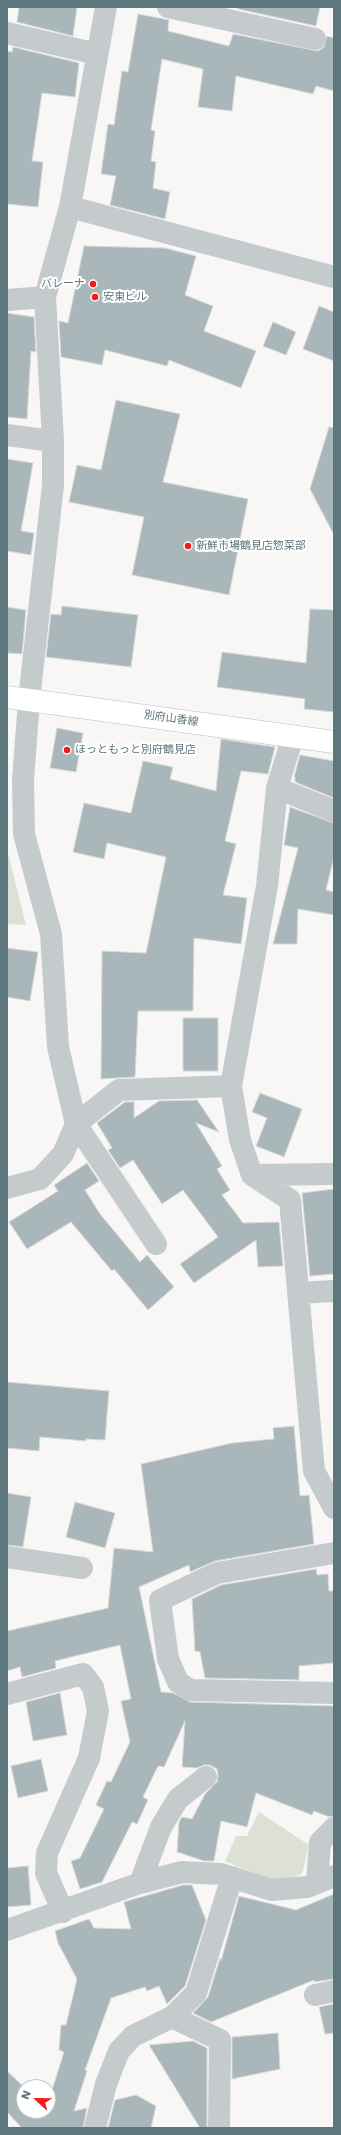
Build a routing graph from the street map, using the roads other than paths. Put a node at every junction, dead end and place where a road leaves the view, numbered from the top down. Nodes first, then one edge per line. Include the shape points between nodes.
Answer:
1 (106, 7) edge
2 (168, 7) edge
3 (7, 32) edge
4 (315, 39) dead end
5 (97, 54) junction
6 (70, 207) junction
7 (334, 277) edge
8 (45, 297) junction
9 (7, 300) edge
10 (7, 435) edge
11 (53, 441) junction
12 (7, 697) edge
13 (29, 700) junction
14 (293, 736) junction
15 (334, 742) edge
16 (277, 788) junction
17 (334, 811) edge
18 (231, 1086) junction
19 (76, 1124) junction
20 (334, 1174) edge
21 (252, 1176) junction
22 (7, 1188) edge
23 (156, 1244) dead end
24 (334, 1291) edge
25 (298, 1293) junction
26 (334, 1508) edge
27 (334, 1553) edge
28 (7, 1557) edge
29 (82, 1568) dead end
30 (334, 1693) edge
31 (7, 1694) edge
32 (206, 1777) dead end
33 (334, 1828) edge
34 (232, 1877) junction
35 (326, 1880) edge
36 (140, 1883) junction
37 (63, 1912) junction
38 (7, 1930) edge
39 (172, 2017) junction
40 (95, 2128) edge
41 (219, 2128) edge

1 - 5 street
2 - 4 street
3 - 5 street
5 - 6 street
6 - 7 street
6 - 8 street
8 - 9 street
8 - 11 street
10 - 11 street
11 - 13 street via 53,486
12 - 13 main road, 別府山香線
13 - 14 main road, 別府山香線
13 - 19 street via 23,780 24,834 51,934 58,1046
14 - 15 main road, 別府山香線
14 - 16 street
16 - 17 street
16 - 18 street via 267,886
18 - 19 street via 119,1090
18 - 21 street via 240,1140
19 - 22 street via 63,1154 40,1178
19 - 23 street
20 - 21 street
21 - 25 street via 290,1200
24 - 25 street
25 - 26 street via 314,1471
27 - 30 street via 217,1573 160,1600 168,1659 178,1682 190,1690
28 - 29 street
31 - 37 street via 83,1674 93,1687 98,1711 89,1758 47,1853 46,1873
32 - 36 street via 178,1799 160,1826
33 - 35 street via 320,1842
34 - 35 street via 272,1890 307,1888
34 - 36 street via 182,1872
34 - 39 street via 196,1993
36 - 37 street
37 - 38 street
39 - 40 street via 133,2036 119,2051 106,2084
39 - 41 street via 220,2040 212,2068

